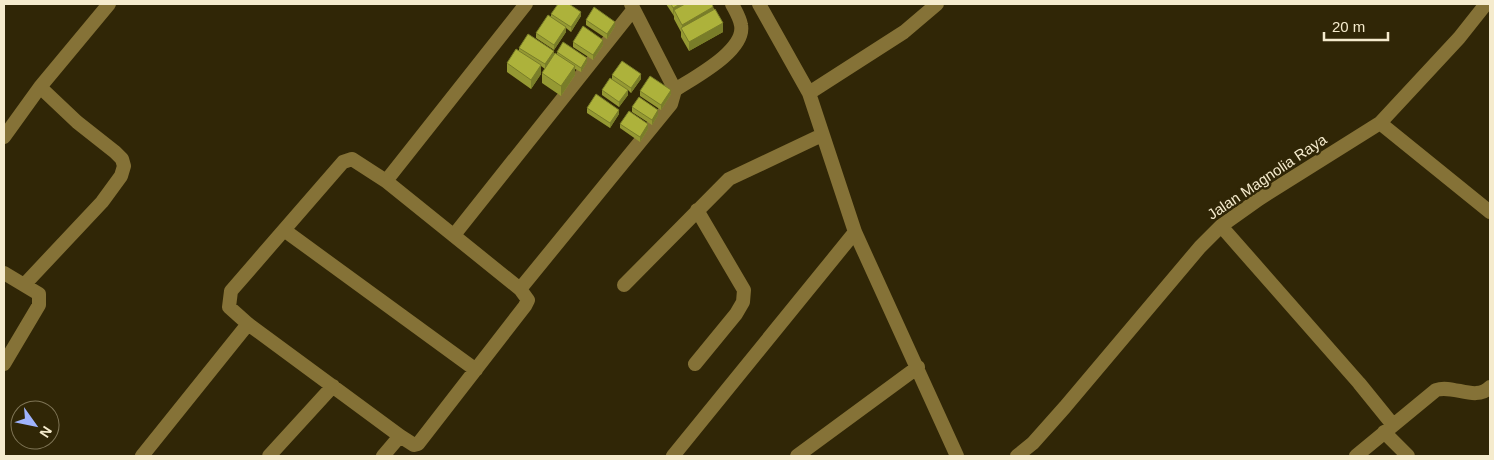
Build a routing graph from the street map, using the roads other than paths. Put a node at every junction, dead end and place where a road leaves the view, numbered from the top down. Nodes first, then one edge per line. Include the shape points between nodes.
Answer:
1 (109, 4) edge
2 (526, 4) edge
3 (732, 4) edge
4 (759, 4) edge
5 (937, 4) edge
6 (1486, 4) edge
7 (632, 7) edge
8 (40, 87) junction
9 (675, 90) junction
10 (809, 92) junction
11 (1380, 123) junction
12 (822, 135) junction
13 (4, 137) edge
14 (386, 181) junction
15 (697, 210) junction
16 (1490, 212) edge
17 (1221, 226) junction
18 (284, 230) junction
19 (856, 232) junction
20 (454, 235) junction
21 (4, 273) edge
22 (24, 285) junction
23 (624, 285) dead end
24 (520, 290) junction
25 (248, 324) junction
26 (4, 364) edge
27 (695, 364) dead end
28 (918, 368) junction
29 (476, 370) junction
30 (333, 386) junction
31 (1490, 387) edge
32 (1388, 428) junction
33 (400, 436) junction
34 (416, 451) edge
35 (142, 456) edge
36 (270, 456) edge
37 (383, 456) edge
38 (673, 456) edge
39 (797, 456) edge
40 (957, 456) edge
41 (1017, 456) edge
42 (1356, 456) edge
43 (1408, 456) edge

1 - 8 street
2 - 14 street
3 - 9 street via 742,25 740,39 724,57
4 - 10 street
5 - 10 street via 904,32
6 - 11 street, Jalan Magnolia Raya
7 - 9 street
7 - 20 street
8 - 13 street
8 - 22 street via 77,122 116,152 124,166 121,176 102,202
9 - 24 street via 671,104
10 - 12 street
11 - 16 street
11 - 17 street, Jalan Magnolia Raya
12 - 15 street via 729,179
12 - 19 street
14 - 18 street via 356,161 347,160
14 - 20 street
15 - 23 street
15 - 27 street via 744,290 743,302 736,314
17 - 32 street via 1359,383
17 - 41 street, Jalan Magnolia Raya via 1065,407
18 - 25 street via 231,291 229,307
18 - 29 street
19 - 28 street
19 - 38 street
20 - 24 street
21 - 22 street
22 - 26 street via 39,294 39,305
24 - 29 street via 528,302
25 - 30 street
25 - 35 street
28 - 39 street
28 - 40 street
29 - 34 street via 418,444
30 - 33 street
30 - 36 street
31 - 32 street via 1477,393 1448,388 1436,390
32 - 42 street
32 - 43 street
33 - 34 street
33 - 37 street

